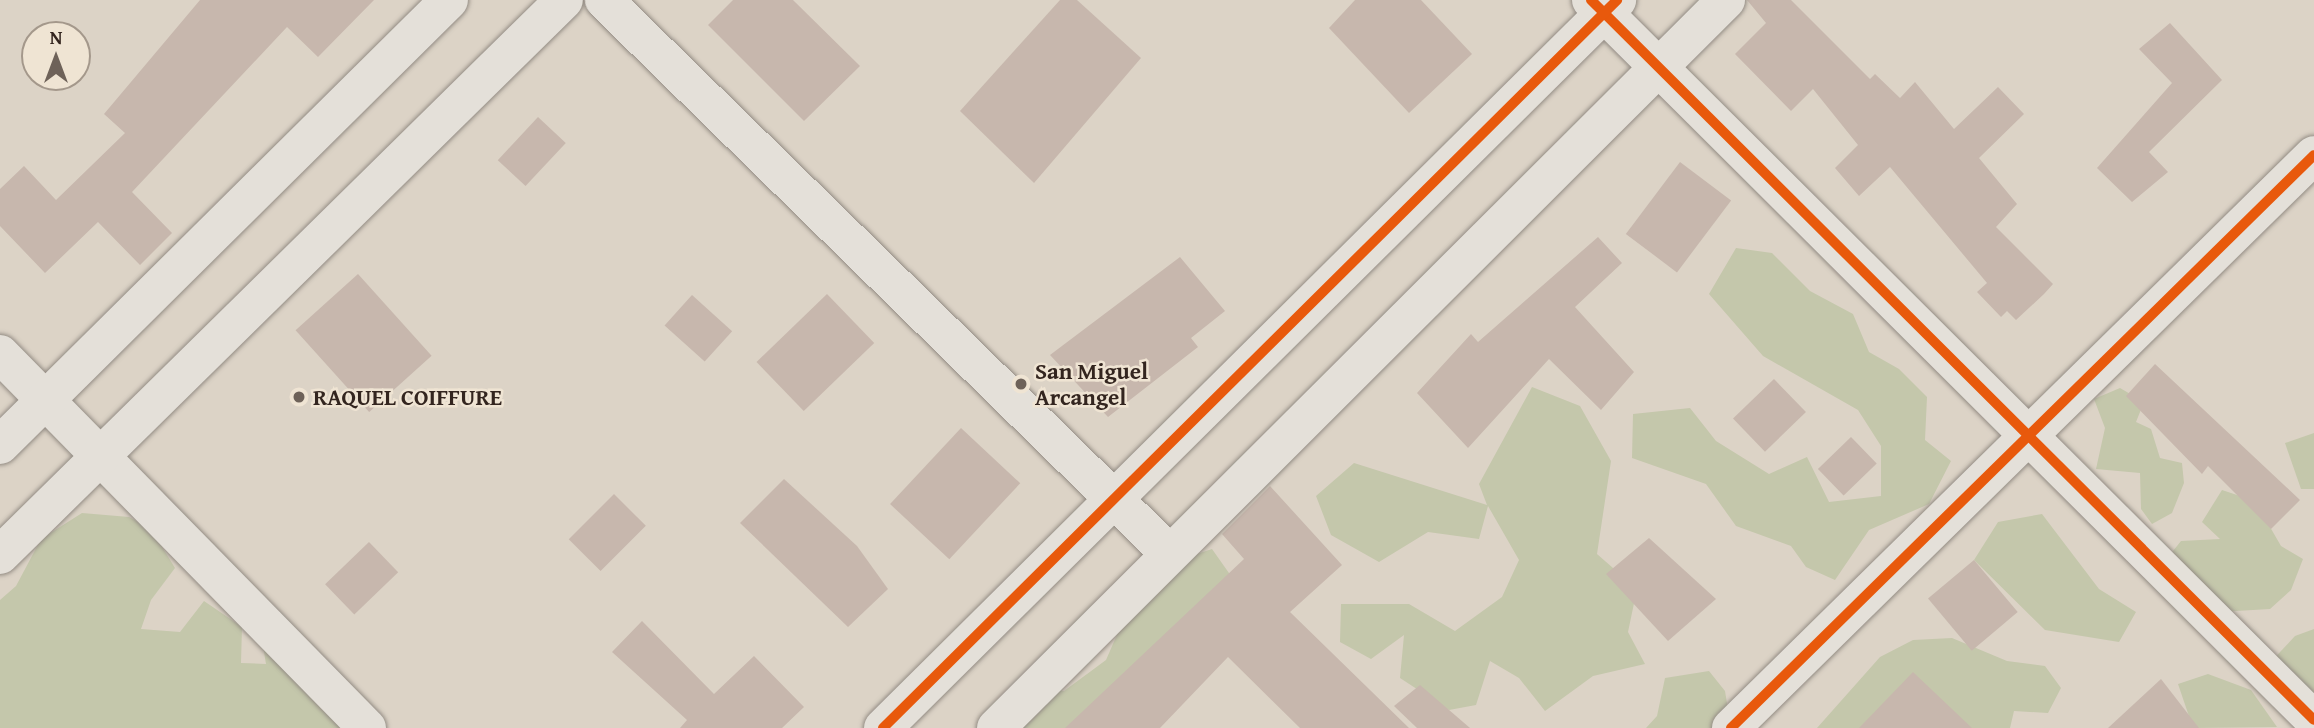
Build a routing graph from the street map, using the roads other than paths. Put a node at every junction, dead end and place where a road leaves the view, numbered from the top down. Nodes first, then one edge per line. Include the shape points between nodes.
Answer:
1 (449, 0) edge
2 (564, 0) edge
3 (604, 0) edge
4 (1727, 0) edge
5 (1604, 4) edge
6 (1656, 71) junction
7 (2314, 155) edge
8 (0, 354) edge
9 (47, 399) junction
10 (2025, 436) junction
11 (0, 445) edge
12 (98, 459) junction
13 (1114, 500) junction
14 (1170, 554) junction
15 (0, 555) edge
16 (2314, 720) edge
17 (367, 728) edge
18 (883, 728) edge
19 (996, 728) edge
20 (1731, 728) edge

1 - 9 street
2 - 12 street
3 - 13 street
4 - 6 street
5 - 6 street
5 - 13 street
6 - 10 street
6 - 14 street
7 - 10 street
8 - 9 street
9 - 11 street
9 - 12 street
10 - 16 street
10 - 20 street
12 - 15 street
12 - 17 street
13 - 14 street
13 - 18 street
14 - 19 street

